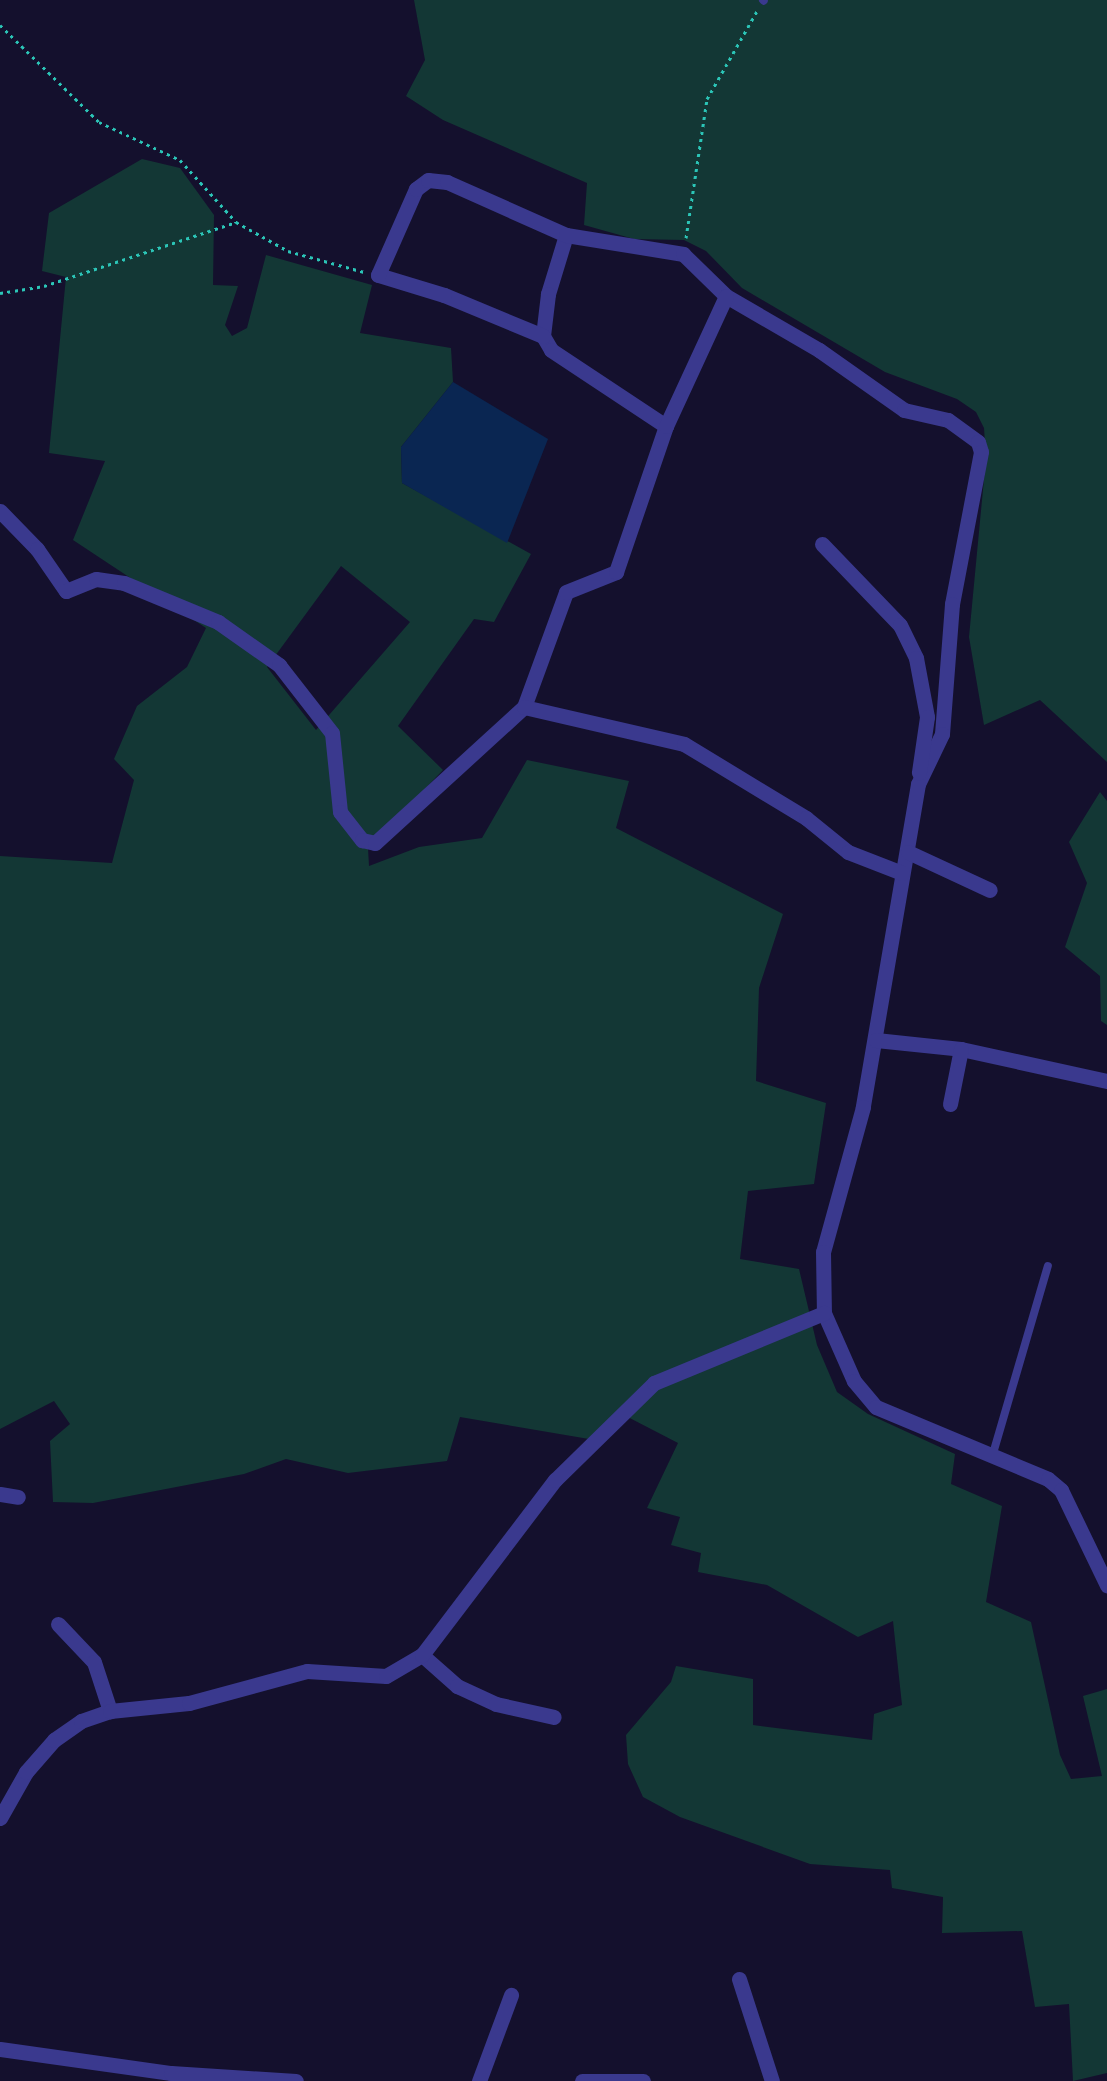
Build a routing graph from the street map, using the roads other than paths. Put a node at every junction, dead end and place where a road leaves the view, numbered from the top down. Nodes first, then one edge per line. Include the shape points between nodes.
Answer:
1 (566, 235) junction
2 (726, 296) junction
3 (543, 336) junction
4 (666, 426) junction
5 (0, 511) edge
6 (822, 544) dead end
7 (524, 706) junction
8 (918, 784) junction
9 (908, 852) junction
10 (902, 873) junction
11 (990, 890) dead end
12 (876, 1040) junction
13 (962, 1049) junction
14 (1107, 1081) edge
15 (950, 1104) dead end
16 (1048, 1266) dead end
17 (824, 1313) junction
18 (992, 1457) junction
19 (0, 1494) edge
20 (18, 1497) dead end
21 (1107, 1585) edge
22 (58, 1624) dead end
23 (422, 1655) junction
24 (110, 1711) junction
25 (554, 1717) dead end
26 (0, 1818) edge
27 (739, 1979) dead end
28 (511, 1995) dead end
29 (0, 2049) edge
30 (297, 2081) edge
31 (479, 2081) edge
32 (582, 2081) edge
33 (643, 2081) edge
34 (772, 2081) edge

1 - 2 street via 683,254
1 - 3 street via 548,294
1 - 3 street via 447,182 428,180 416,189 378,275 444,295
2 - 4 street
2 - 8 street via 819,350 904,410 948,420 978,442 981,452 952,604 942,734
3 - 4 street via 550,350
4 - 7 street via 616,572 566,592
5 - 7 street via 37,549 66,591 96,579 124,583 218,622 279,665 332,733 340,812 369,844
6 - 8 street via 900,625 916,658 927,717
7 - 10 street via 684,744 806,818 848,852
8 - 9 street
9 - 10 street
9 - 11 street
10 - 12 street
12 - 13 street
12 - 17 street via 823,1252
13 - 14 street
13 - 15 street
16 - 18 lane via 1016,1363
17 - 18 street via 854,1381 876,1407
17 - 23 street via 654,1383 555,1480
18 - 21 street via 1048,1479 1061,1490
19 - 20 street
22 - 24 street via 94,1662
23 - 24 street via 386,1676 307,1671 189,1703
23 - 25 street via 458,1686 496,1704
24 - 26 street via 54,1740 26,1772
27 - 34 street
28 - 31 street
29 - 30 street via 171,2073
32 - 33 street

